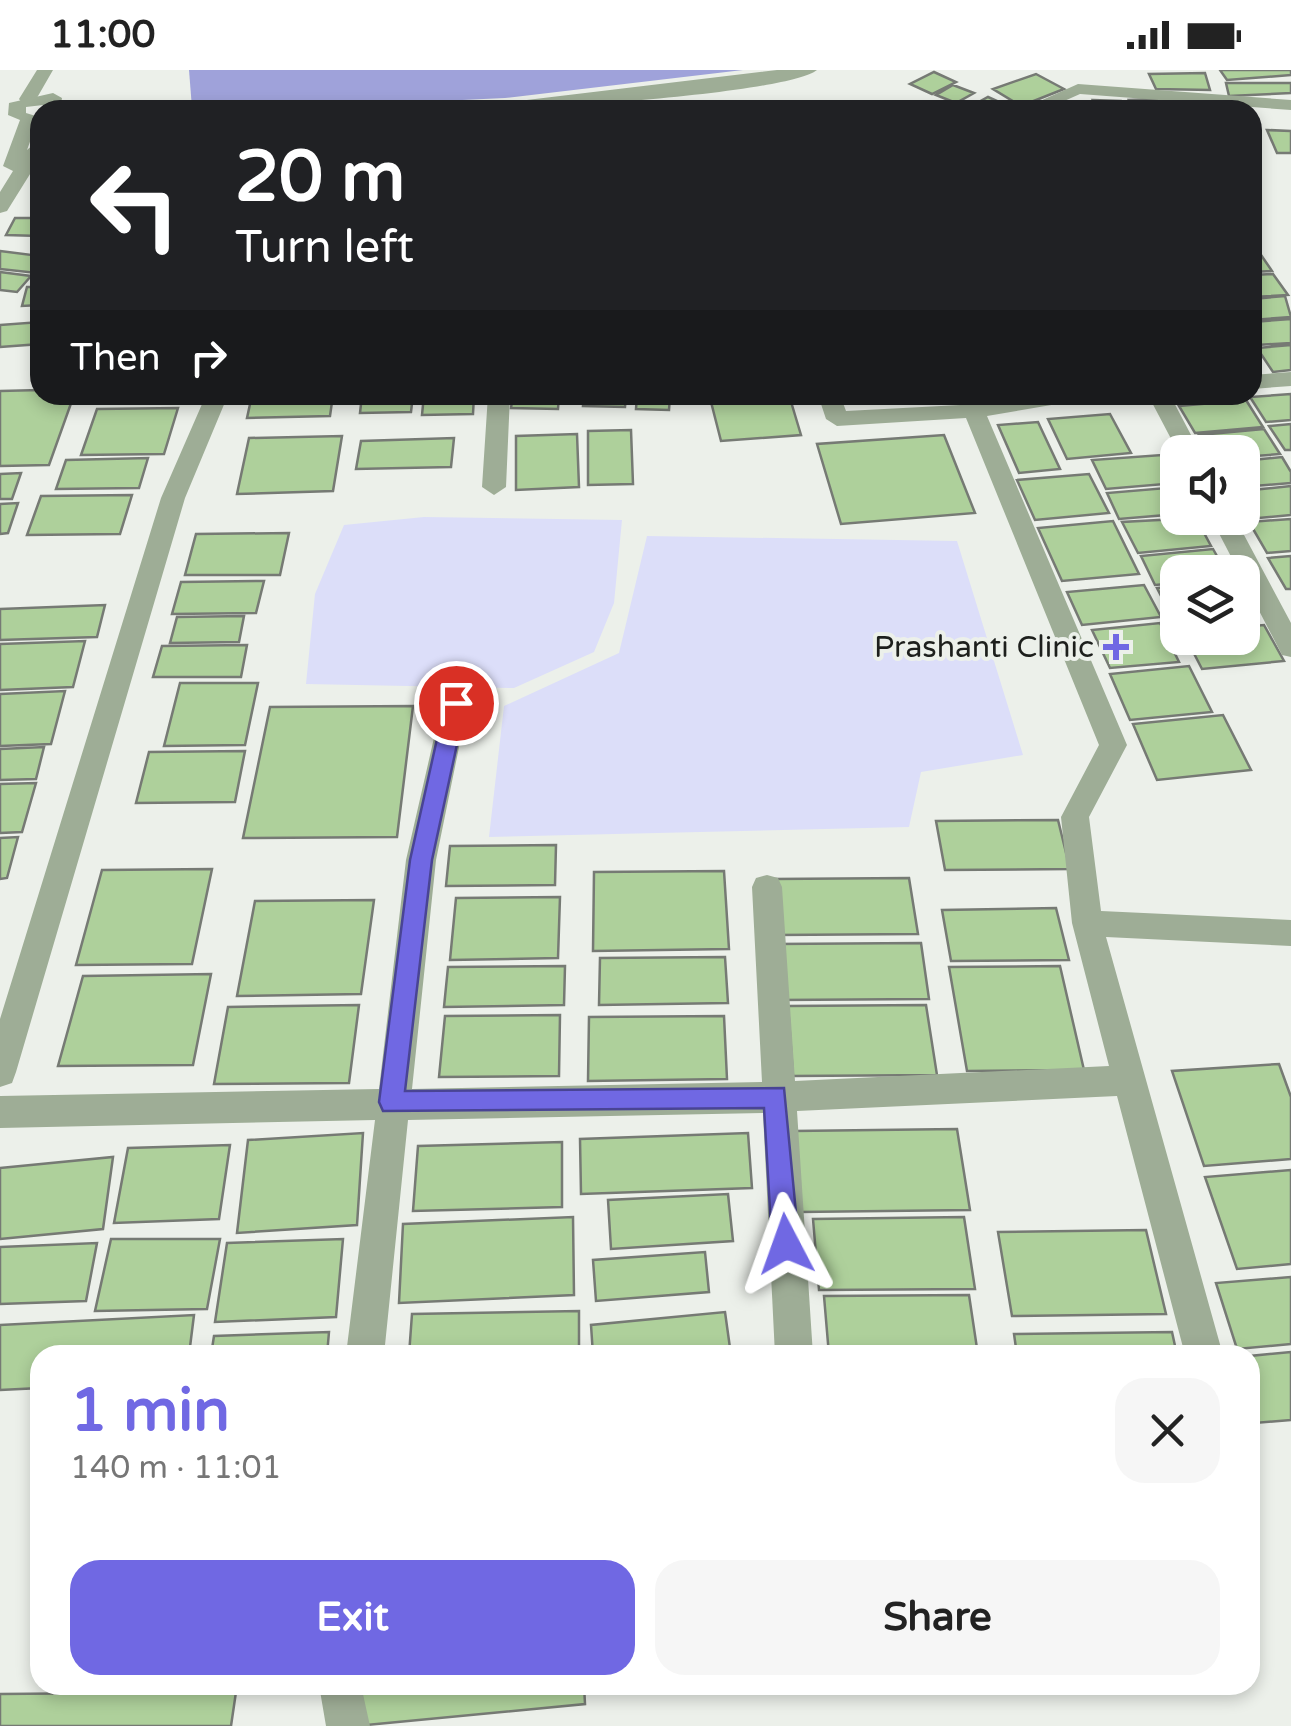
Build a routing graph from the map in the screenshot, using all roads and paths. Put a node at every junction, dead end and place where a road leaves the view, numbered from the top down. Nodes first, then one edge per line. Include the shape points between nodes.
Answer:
1 (45, 70) edge
2 (63, 70) edge
3 (809, 70) edge
4 (1064, 70) edge
5 (704, 87) junction
6 (1078, 89) junction
7 (53, 100) edge
8 (586, 100) edge
9 (712, 100) edge
10 (1052, 100) edge
11 (1084, 100) edge
12 (1291, 105) edge
13 (19, 110) edge
14 (30, 165) edge
15 (0, 180) edge
16 (0, 207) edge
17 (1291, 379) edge
18 (1262, 380) edge
19 (212, 405) edge
20 (498, 405) edge
21 (832, 405) edge
22 (953, 405) edge
23 (971, 405) edge
24 (1165, 405) edge
25 (1181, 435) edge
26 (494, 487) dead end
27 (1232, 535) edge
28 (1291, 648) edge
29 (456, 703) dead end
30 (767, 886) dead end
31 (1087, 924) junction
32 (1291, 933) edge
33 (0, 1072) edge
34 (1127, 1080) junction
35 (776, 1096) junction
36 (392, 1102) junction
37 (0, 1112) edge
38 (366, 1345) edge
39 (793, 1345) edge
40 (1201, 1345) edge
41 (342, 1695) edge
42 (348, 1726) edge

1 - 13 street
2 - 7 street
3 - 5 street
4 - 6 street
5 - 8 street
5 - 9 street
6 - 10 street
6 - 11 street
6 - 12 street via 1219,90
13 - 15 street via 15,162
14 - 16 street
17 - 18 street
19 - 33 street via 173,498
20 - 26 street
21 - 22 street via 837,419
23 - 31 street via 1113,745 1076,817
24 - 25 street
27 - 28 street
29 - 36 street via 421,860
30 - 35 street
31 - 32 street
31 - 34 street
34 - 35 street
34 - 40 street
35 - 36 street
35 - 39 street
36 - 37 street
36 - 38 street
41 - 42 street

